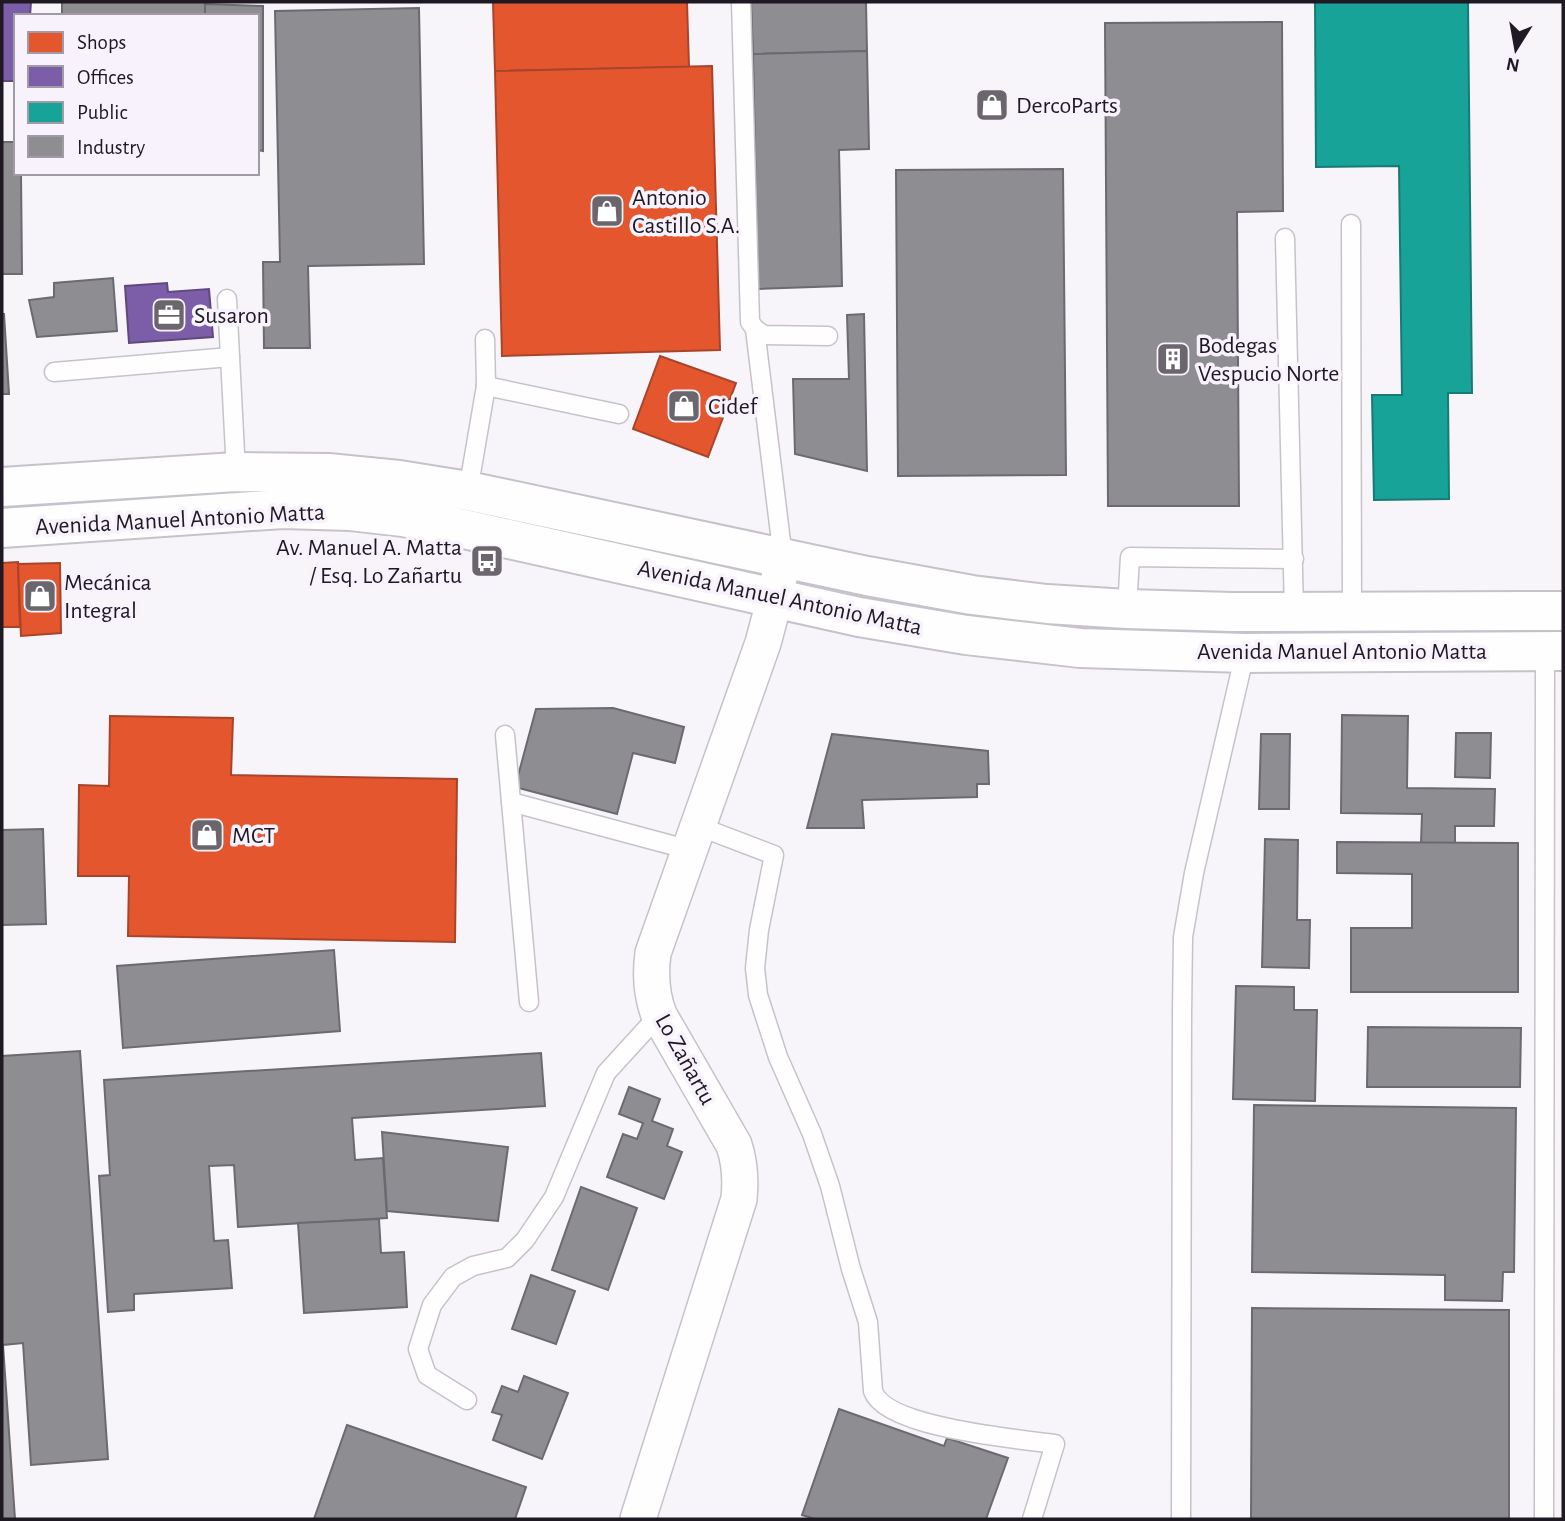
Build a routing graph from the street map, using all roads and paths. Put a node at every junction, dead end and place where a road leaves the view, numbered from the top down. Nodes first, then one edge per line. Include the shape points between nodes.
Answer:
1 (741, 2) edge
2 (1351, 224) dead end
3 (1285, 239) dead end
4 (227, 299) dead end
5 (755, 329) junction
6 (828, 336) dead end
7 (485, 339) dead end
8 (230, 357) junction
9 (54, 372) dead end
10 (486, 386) junction
11 (619, 414) dead end
12 (236, 472) junction
13 (2, 487) edge
14 (468, 491) junction
15 (2, 528) edge
16 (783, 558) junction
17 (1294, 559) junction
18 (775, 598) junction
19 (1127, 609) junction
20 (1352, 611) junction
21 (1563, 611) edge
22 (1294, 612) junction
23 (1554, 651) edge
24 (1245, 653) junction
25 (505, 735) dead end
26 (511, 802) junction
27 (694, 838) junction
28 (528, 1002) dead end
29 (659, 1015) junction
30 (467, 1400) dead end
31 (638, 1519) edge
32 (1032, 1519) edge
33 (1181, 1519) edge
34 (1544, 1519) edge

1 - 5 lane via 749,310
2 - 20 lane
3 - 17 lane
4 - 8 lane
5 - 6 lane via 764,335
5 - 16 lane
7 - 10 lane
8 - 9 lane
8 - 12 lane
10 - 11 lane
10 - 14 lane
12 - 13 main road, Avenida Manuel Antonio Matta
12 - 14 main road, Avenida Manuel Antonio Matta via 328,473
14 - 16 main road, Avenida Manuel Antonio Matta
15 - 18 main road, Avenida Manuel Antonio Matta via 236,511 350,512 455,527
16 - 18 street, Lo Zañartu
16 - 19 main road, Avenida Manuel Antonio Matta via 972,595
17 - 19 lane via 1130,557
17 - 22 lane
18 - 24 main road, Avenida Manuel Antonio Matta via 859,617 1080,648
18 - 27 street, Lo Zañartu
19 - 22 main road, Avenida Manuel Antonio Matta
20 - 21 main road, Avenida Manuel Antonio Matta
20 - 22 main road, Avenida Manuel Antonio Matta
23 - 24 main road, Avenida Manuel Antonio Matta
23 - 34 lane
24 - 33 lane via 1183,937
25 - 26 lane
26 - 27 lane
26 - 28 lane
27 - 29 street, Lo Zañartu via 653,953 651,985
27 - 32 lane via 774,855 756,956 758,995 830,1186 868,1322 875,1398 916,1420 1055,1444
29 - 30 lane via 606,1073 554,1197 525,1240 507,1258 473,1266 453,1277 432,1305 418,1349 427,1375
29 - 31 street, Lo Zañartu via 734,1144 741,1180 739,1199

